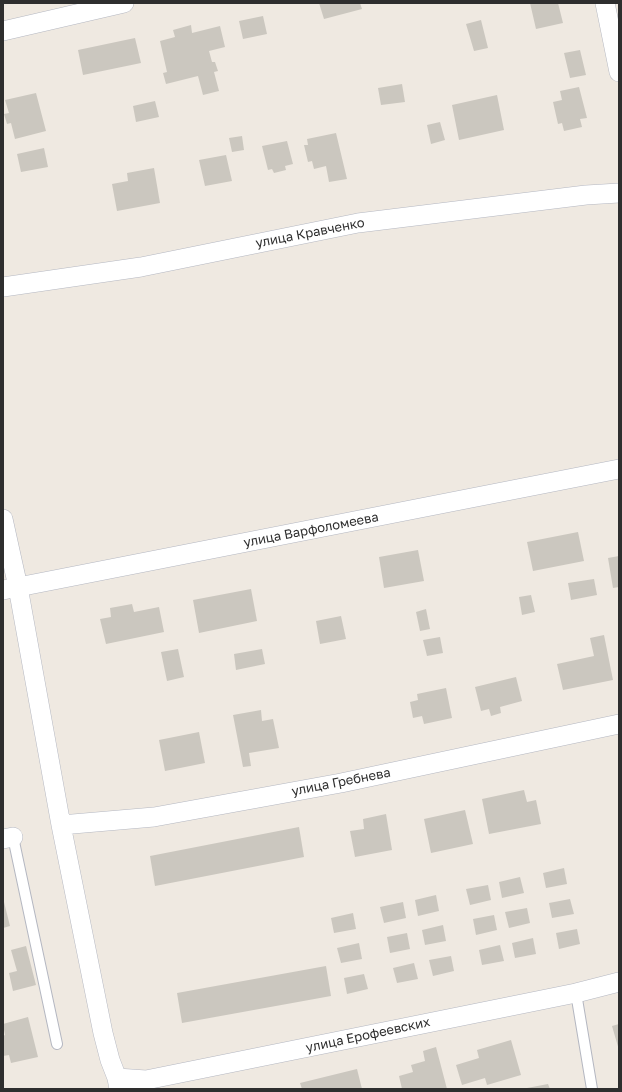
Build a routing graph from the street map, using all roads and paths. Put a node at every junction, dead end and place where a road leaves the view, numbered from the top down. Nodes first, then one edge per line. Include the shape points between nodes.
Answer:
1 (124, 3) edge
2 (605, 3) edge
3 (3, 31) edge
4 (619, 72) edge
5 (619, 193) edge
6 (3, 287) edge
7 (619, 469) edge
8 (3, 519) edge
9 (10, 589) edge
10 (619, 724) edge
11 (61, 825) junction
12 (8, 838) edge
13 (619, 982) edge
14 (576, 993) junction
15 (57, 1044) dead end
16 (118, 1084) edge
17 (592, 1089) edge

1 - 3 street
2 - 4 street
5 - 6 street, улица Кравченко via 358,223 141,267
7 - 9 street, улица Варфоломеева
8 - 9 street
9 - 11 street
10 - 11 street, улица Гребнева via 341,783 248,800 154,817
11 - 16 street via 103,1033
12 - 15 lane
13 - 14 street, улица Ерофеевских
14 - 16 street, улица Ерофеевских
14 - 17 lane

